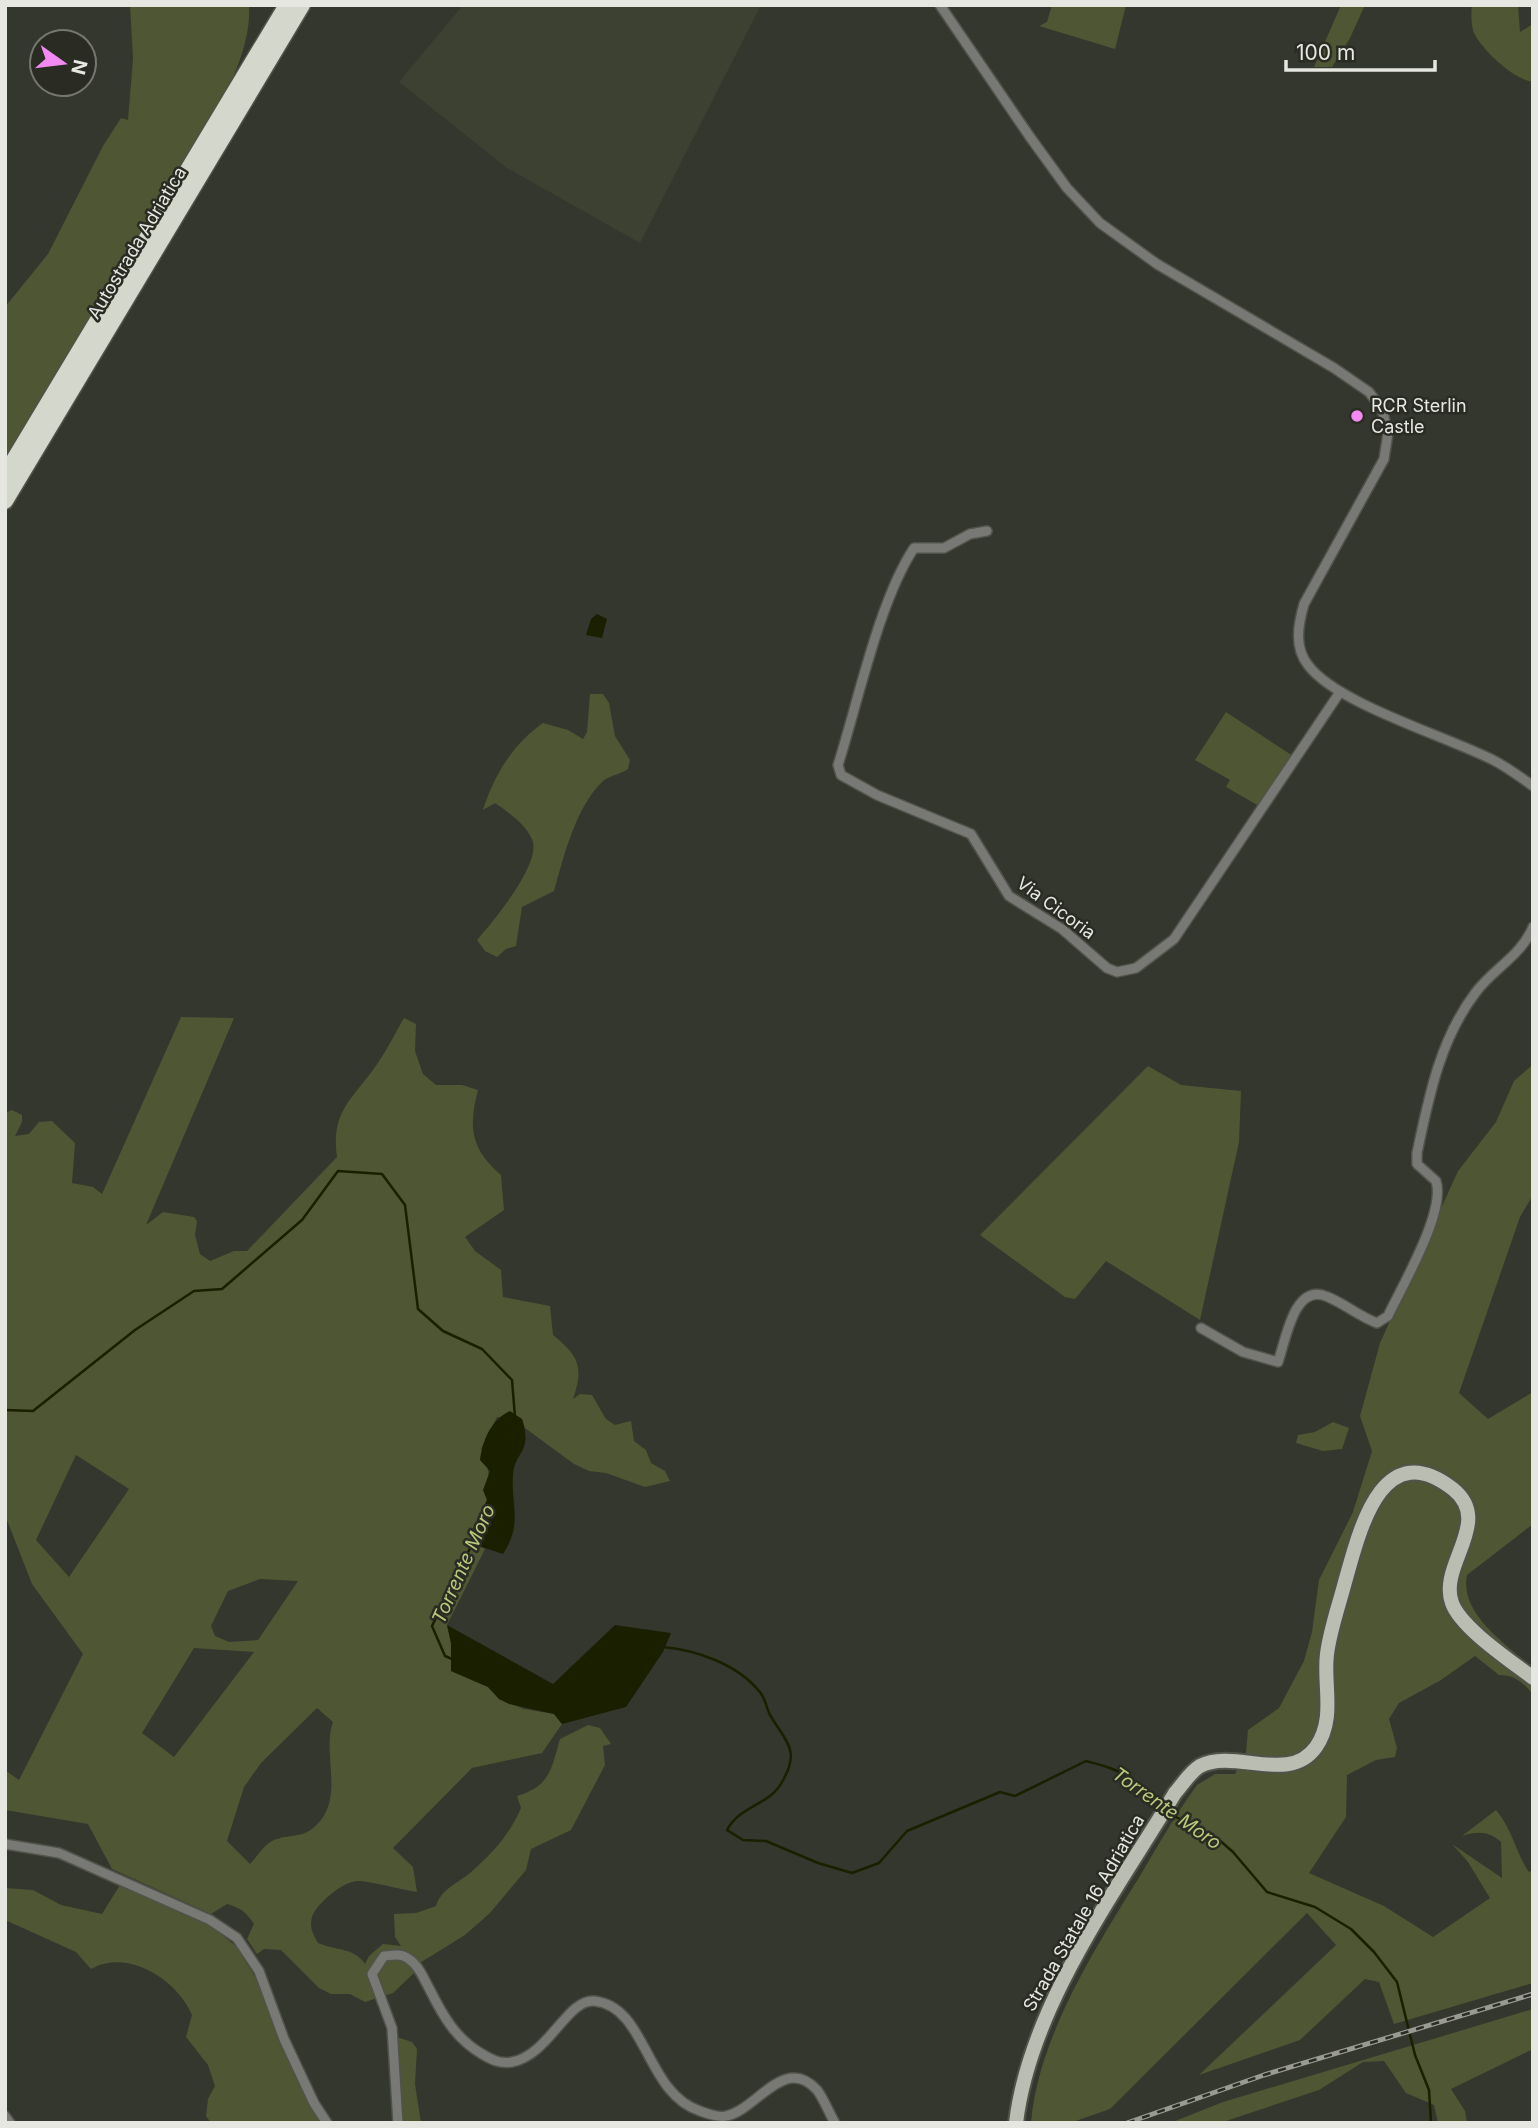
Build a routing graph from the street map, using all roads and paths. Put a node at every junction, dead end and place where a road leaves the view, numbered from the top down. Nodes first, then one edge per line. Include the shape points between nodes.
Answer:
1 (287, 5) edge
2 (302, 5) edge
3 (940, 5) edge
4 (203, 158) junction
5 (5, 475) edge
6 (5, 500) edge
7 (987, 531) dead end
8 (1340, 692) junction
9 (1533, 786) edge
10 (1533, 927) edge
11 (1201, 1328) dead end
12 (1533, 1678) edge
13 (5, 1844) edge
14 (5, 2116) edge
15 (10, 2123) edge
16 (327, 2123) edge
17 (398, 2123) edge
18 (835, 2123) edge
19 (1016, 2123) edge

1 - 4 highway, Autostrada Adriatica
2 - 4 highway, Autostrada Adriatica
3 - 8 street via 1067,188 1100,223 1157,264 1334,368 1369,392 1382,409 1388,433 1384,459 1299,621 1300,651 1308,665
4 - 5 highway, Autostrada Adriatica
4 - 6 highway, Autostrada Adriatica
7 - 8 street, Via Cicoria via 944,548 914,548 883,619 838,765 841,775 877,795 971,834 1009,896 1062,929 1107,968 1118,972 1136,968 1174,939
8 - 9 street via 1492,760
10 - 11 street via 1519,950 1475,993 1440,1055 1417,1153 1417,1164 1436,1181 1437,1200 1388,1317 1377,1323 1329,1297 1307,1296 1295,1311 1278,1362 1243,1352
12 - 19 main road, Strada Statale 16 Adriatica via 1474,1631 1451,1601 1450,1581 1469,1523 1463,1500 1441,1481 1427,1476 1408,1474 1382,1486 1360,1530 1326,1654 1327,1719 1318,1743 1289,1764 1202,1765 1175,1793 1059,1989 1026,2067
13 - 16 street via 59,1853 210,1920 237,1938 259,1971 284,2039
14 - 15 street
17 - 18 street via 393,2028 372,1974 384,1956 399,1954 421,1972 453,2029 496,2062 533,2054 573,2007 591,2000 612,2005 630,2022 662,2083 697,2110 723,2117 739,2112 770,2086 785,2079 801,2079 817,2091

